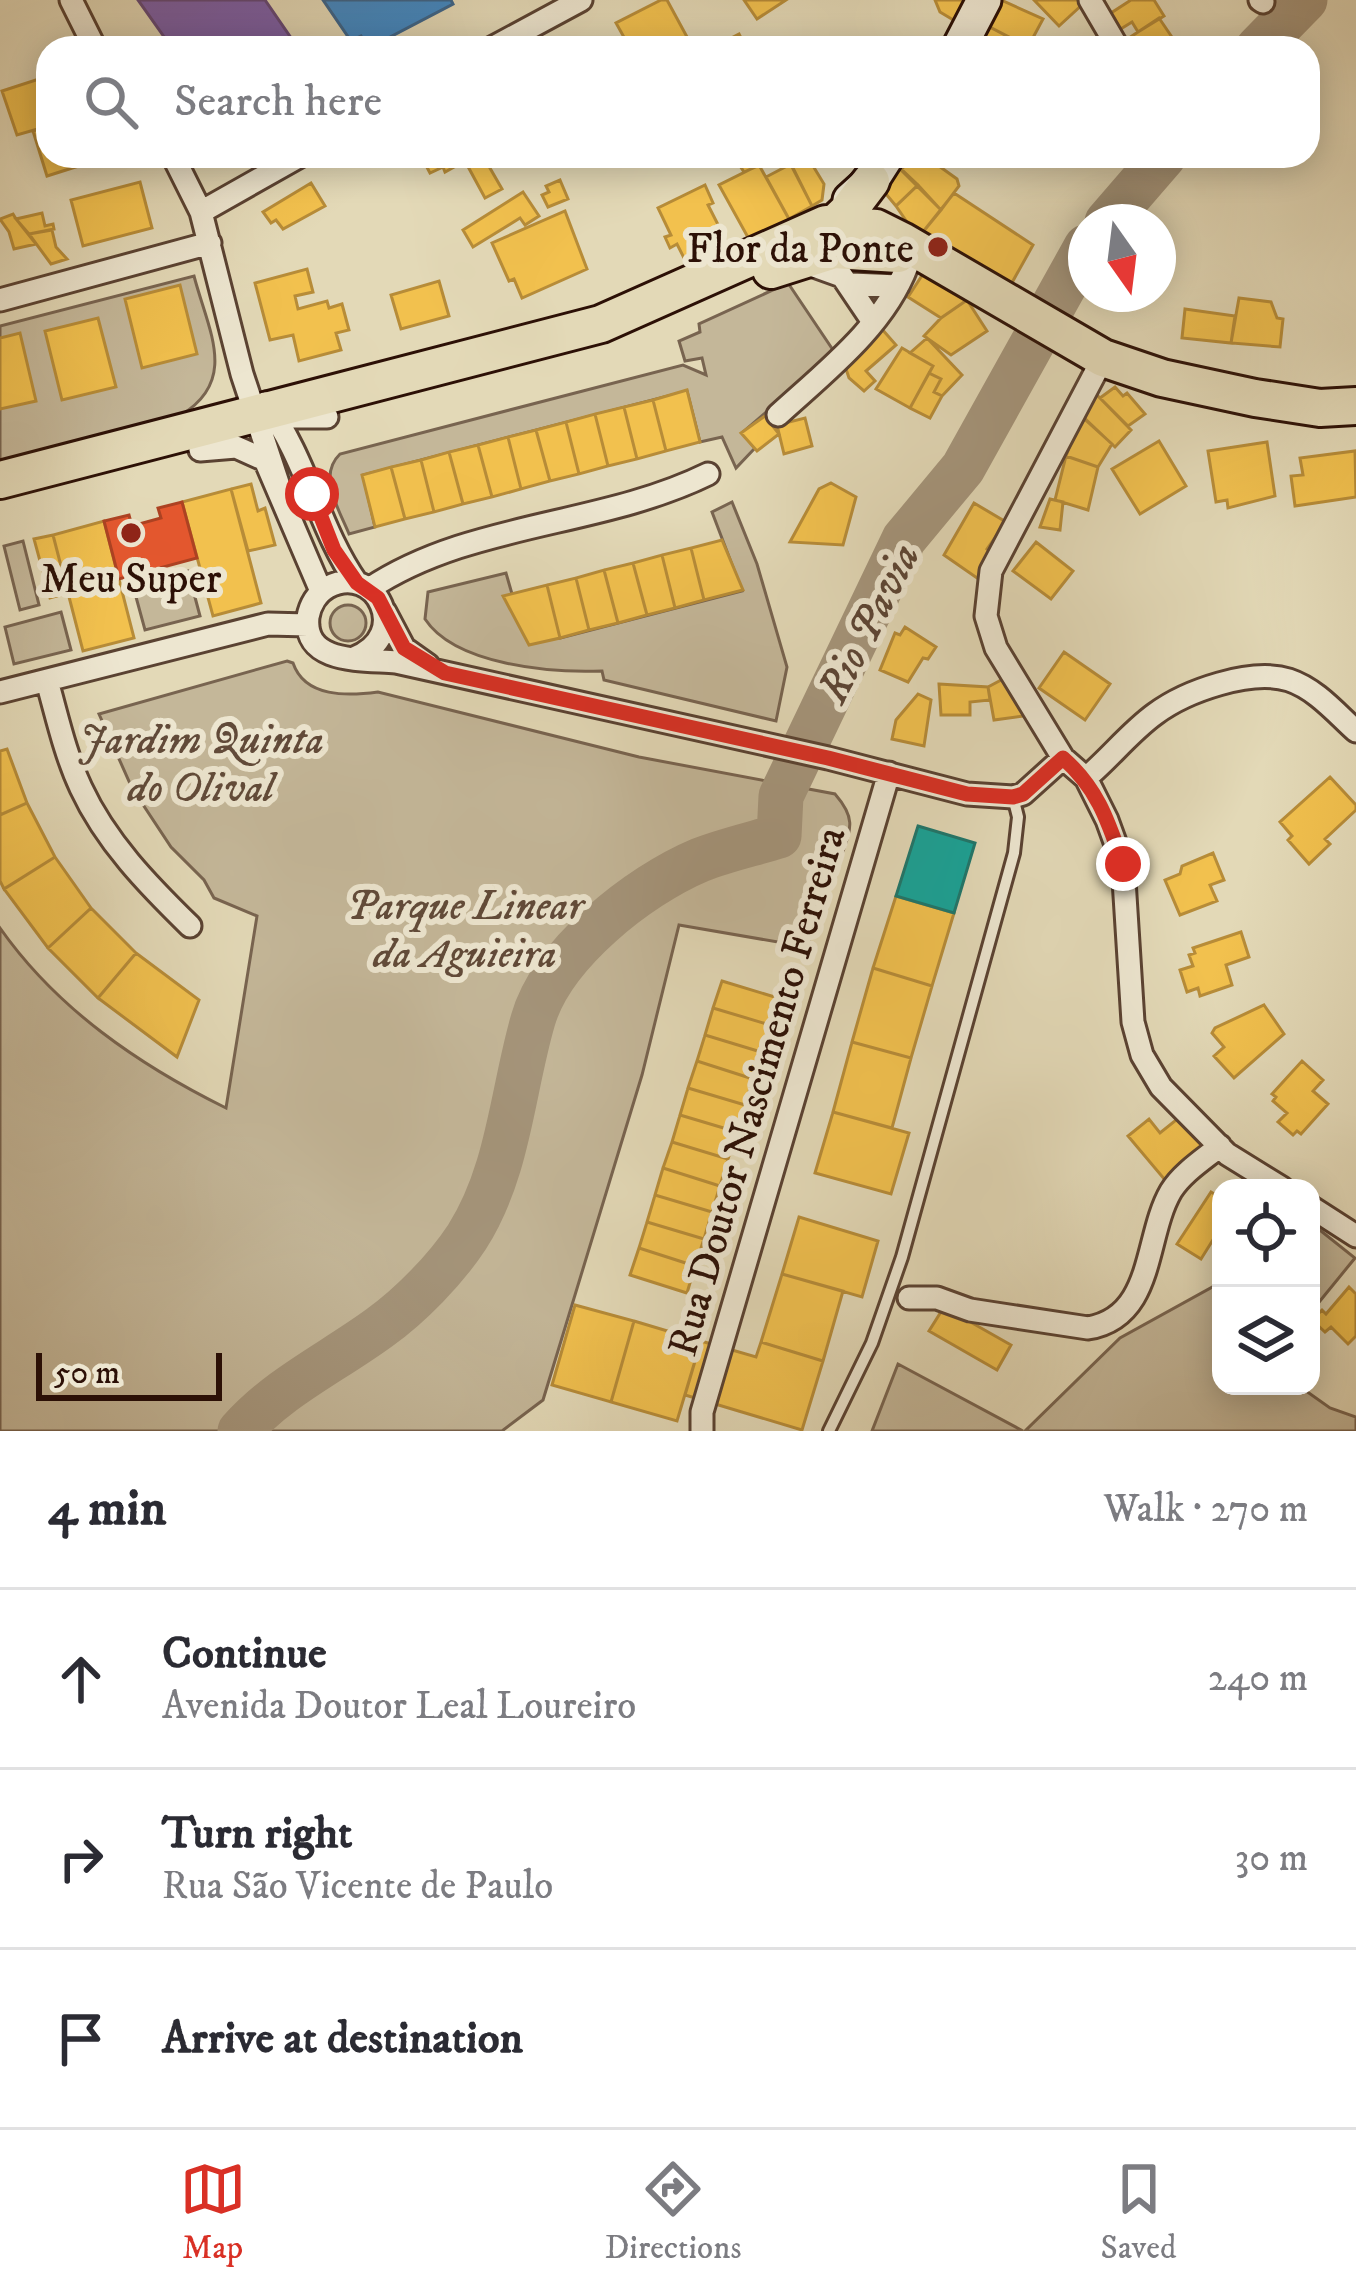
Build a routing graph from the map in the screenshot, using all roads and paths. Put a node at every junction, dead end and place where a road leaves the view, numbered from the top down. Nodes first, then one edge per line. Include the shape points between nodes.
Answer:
1 (71, 0) edge
2 (581, 0) edge
3 (984, 0) edge
4 (1090, 0) edge
5 (89, 36) edge
6 (514, 36) edge
7 (965, 36) edge
8 (1111, 36) edge
9 (179, 168) edge
10 (279, 168) edge
11 (879, 168) edge
12 (201, 212) junction
13 (210, 242) junction
14 (801, 247) junction
15 (900, 270) junction
16 (959, 272) junction
17 (850, 284) junction
18 (0, 300) edge
19 (873, 322) junction
20 (1095, 354) junction
21 (1356, 406) edge
22 (324, 407) junction
23 (778, 415) dead end
24 (265, 423) junction
25 (196, 440) junction
26 (707, 474) dead end
27 (306, 478) junction
28 (0, 480) edge
29 (0, 502) edge
30 (363, 586) junction
31 (321, 591) junction
32 (384, 609) junction
33 (308, 626) junction
34 (354, 658) junction
35 (445, 673) junction
36 (47, 680) junction
37 (0, 692) edge
38 (1356, 731) edge
39 (1063, 758) junction
40 (889, 773) junction
41 (1086, 778) junction
42 (1013, 797) junction
43 (190, 926) dead end
44 (1220, 1146) junction
45 (1269, 1179) edge
46 (1320, 1213) edge
47 (1356, 1236) edge
48 (909, 1298) dead end
49 (702, 1431) edge
50 (829, 1431) edge

1 - 5 street
2 - 6 street
3 - 7 street
4 - 8 street
9 - 12 street
10 - 12 street
11 - 14 main road
11 - 16 main road via 881,215
12 - 13 street
13 - 18 street
13 - 24 street
14 - 15 main road via 880,250
14 - 16 main road via 876,228
14 - 17 street
14 - 22 main road via 601,324
14 - 22 main road via 615,339
15 - 16 main road
15 - 17 street
15 - 19 street
16 - 20 main road
17 - 19 street
19 - 23 street
20 - 21 main road via 1255,398
20 - 39 street via 992,572 986,616 996,648
22 - 24 main road
22 - 27 street via 303,450
24 - 25 main road
24 - 27 street
24 - 31 street
25 - 28 main road
25 - 29 main road
26 - 30 street via 663,496 429,555
27 - 30 street via 334,550
30 - 31 street
30 - 32 street
31 - 33 street
32 - 34 street via 376,646
32 - 35 street via 404,648
33 - 34 street via 319,648
33 - 36 street via 268,624
34 - 35 street
35 - 40 street
36 - 37 street
36 - 43 street via 81,788 108,835
38 - 41 street via 1287,679 1240,679 1154,714
39 - 41 street
39 - 42 street
40 - 42 street
40 - 49 street, Rua Doutor Nascimento Ferreira
41 - 44 street via 1123,864 1132,1022 1142,1055 1161,1087
42 - 50 lane via 1014,853 902,1257
44 - 45 street
44 - 48 street via 1172,1190 1136,1294 1104,1325
46 - 47 street

